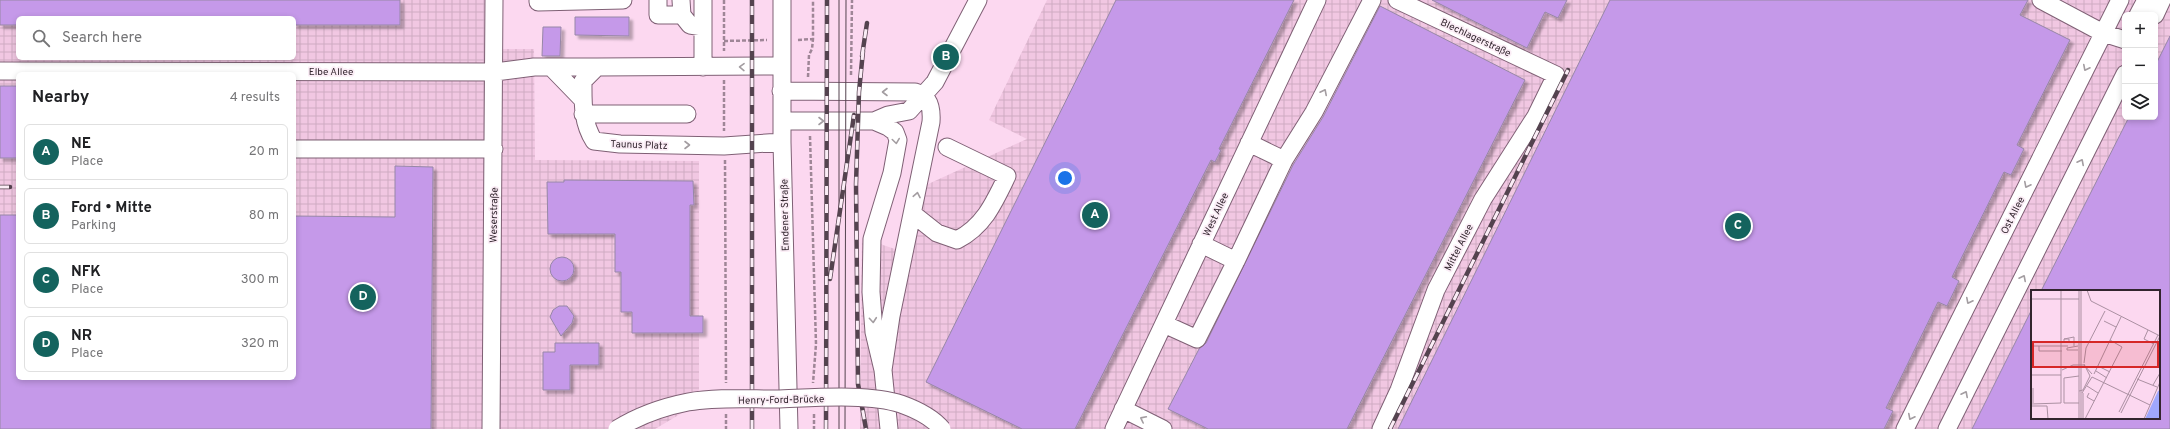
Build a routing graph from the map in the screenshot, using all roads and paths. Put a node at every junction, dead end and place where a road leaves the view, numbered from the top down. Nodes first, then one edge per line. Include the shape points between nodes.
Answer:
1 (494, 0) edge
2 (538, 0) edge
3 (623, 0) edge
4 (658, 0) edge
5 (703, 0) edge
6 (724, 0) edge
7 (782, 0) edge
8 (813, 0) edge
9 (852, 0) edge
10 (978, 0) edge
11 (1317, 0) edge
12 (1372, 0) edge
13 (1397, 0) edge
14 (2041, 0) edge
15 (2120, 0) edge
16 (2146, 0) edge
17 (2162, 0) edge
18 (681, 8) edge
19 (2140, 12) edge
20 (2156, 12) edge
21 (703, 27) junction
22 (2122, 29) edge
23 (2103, 34) junction
24 (2122, 39) edge
25 (724, 66) junction
26 (781, 66) junction
27 (551, 67) junction
28 (597, 67) junction
29 (703, 67) junction
30 (0, 71) edge
31 (103, 72) edge
32 (495, 72) junction
33 (1556, 75) joint
34 (851, 76) dead end
35 (2122, 80) edge
36 (781, 92) junction
37 (808, 92) junction
38 (923, 95) junction
39 (583, 107) junction
40 (687, 114) dead end
41 (782, 121) junction
42 (809, 121) junction
43 (874, 121) junction
44 (782, 142) junction
45 (1249, 144) junction
46 (724, 146) junction
47 (947, 147) dead end
48 (296, 150) edge
49 (494, 150) junction
50 (1284, 160) junction
51 (913, 214) junction
52 (1201, 244) junction
53 (1236, 262) junction
54 (1164, 324) junction
55 (884, 370) junction
56 (726, 390) dead end
57 (814, 390) dead end
58 (1123, 409) junction
59 (726, 413) dead end
60 (814, 413) dead end
61 (491, 429) edge
62 (617, 429) edge
63 (726, 429) edge
64 (789, 429) edge
65 (814, 429) edge
66 (889, 429) edge
67 (942, 429) edge
68 (1114, 429) edge
69 (1162, 429) edge
70 (1381, 429) edge
71 (1905, 429) edge
72 (1947, 429) edge

1 - 32 street, Weserstraße
2 - 3 street
4 - 18 street via 658,15
5 - 21 street
6 - 25 path
7 - 26 street, Emdener Straße
8 - 37 path via 813,39 809,55
9 - 34 path
10 - 38 street via 940,75
11 - 45 street, West Allee
50 -> 12 street via 1314,112
13 - 33 street, Blechlagerstraße
14 - 23 street
15 - 23 street, Ost Allee
16 - 19 street
17 - 20 street
18 - 21 street via 690,25
21 - 29 street
22 - 23 street
23 - 24 street
23 -> 71 street, Ost Allee
26 -> 25 street
25 - 29 street
25 - 46 path
26 - 36 street, Emdener Straße
27 - 28 street, Elbe Allee
27 - 32 street, Elbe Allee
27 - 39 street
28 - 29 street
28 - 39 street, Taunus Platz via 583,81
30 - 31 street, Elbe Allee
31 - 32 street, Elbe Allee
32 - 49 street, Weserstraße
33 - 70 street, Mittel Allee via 1536,116 1483,200 1436,290 1399,390
72 -> 35 street
36 - 37 street
36 - 41 street, Emdener Straße
38 -> 37 street via 915,92
38 - 43 street via 909,111
51 -> 38 street via 932,122 930,104
39 - 40 street
39 -> 46 street, Taunus Platz via 587,131 594,141
41 - 42 street
41 - 44 street, Emdener Straße
42 -> 43 street
42 - 57 path via 816,275
43 -> 55 street via 888,127 898,140 892,173 872,239 871,292 874,332
44 - 46 street, Taunus Platz
44 - 64 street, Emdener Straße
45 - 50 street
45 - 52 street, West Allee
46 - 56 path
47 - 51 street via 1007,176 989,212 970,233 957,240 937,233
48 - 49 street
49 - 61 street, Weserstraße
50 - 53 street
51 - 55 street via 891,316
52 - 53 street
52 - 54 street, West Allee
53 - 54 street via 1197,339
54 - 58 street, West Allee
55 - 66 street
58 - 68 street, West Allee
69 -> 58 street
59 - 63 path
60 - 65 path
62 - 67 street, Henry-Ford-Brücke, bridge via 643,415 688,402 712,399 852,398 900,403 916,410

